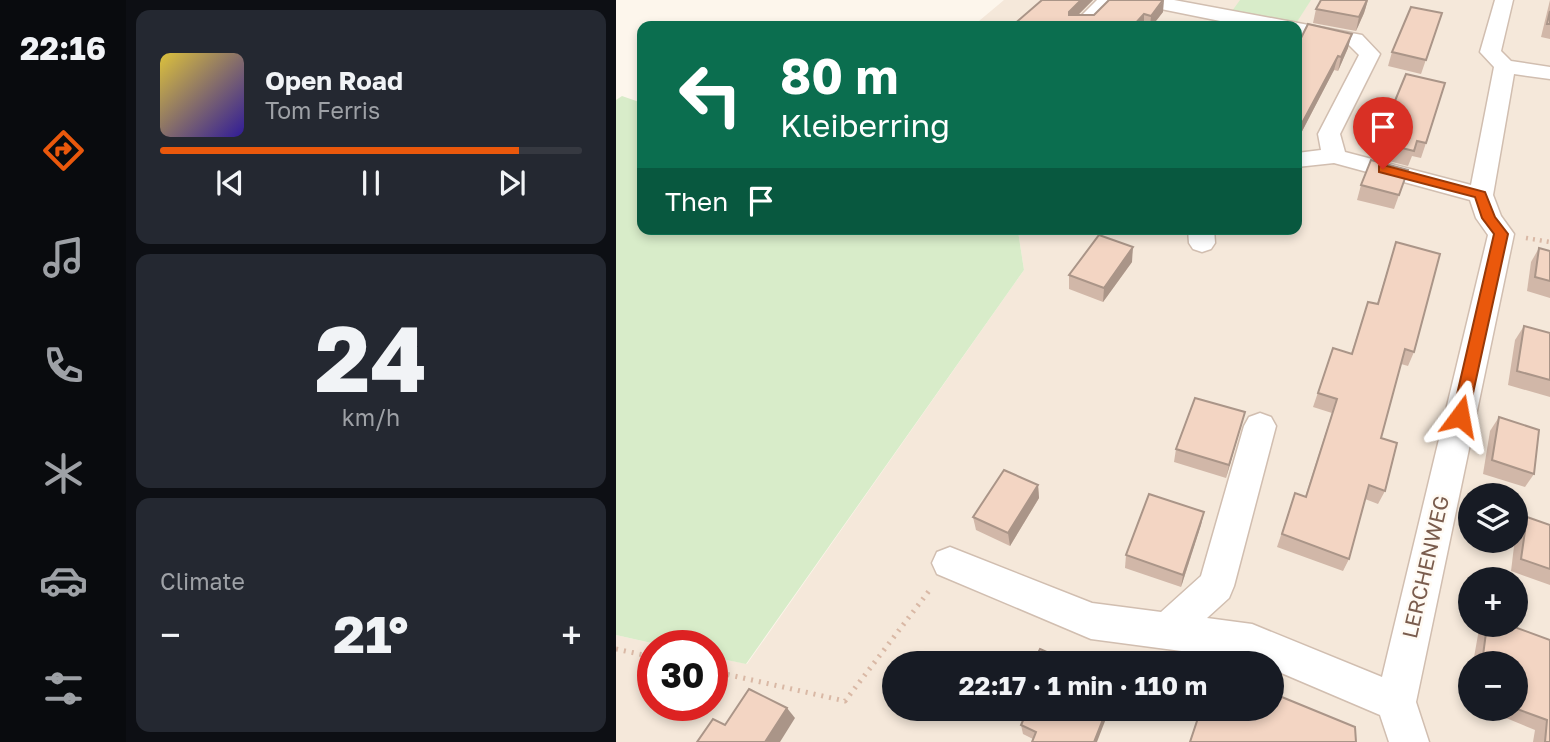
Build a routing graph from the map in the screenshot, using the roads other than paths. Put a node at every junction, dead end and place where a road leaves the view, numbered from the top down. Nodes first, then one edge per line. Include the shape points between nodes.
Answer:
1 (1108, 0) edge
2 (1146, 0) edge
3 (1499, 1) edge
4 (1086, 21) edge
5 (1248, 21) edge
6 (1302, 29) edge
7 (1505, 66) junction
8 (1550, 73) edge
9 (1334, 156) junction
10 (1302, 159) edge
11 (1481, 195) junction
12 (1260, 426) dead end
13 (950, 563) road end
14 (1167, 631) junction
15 (1396, 702) junction
16 (1409, 742) edge

1 - 4 street
2 - 5 street
3 - 7 street via 1490,52
6 - 9 street via 1355,39 1370,54 1329,134
7 - 8 street
7 - 11 street
9 - 10 street
9 - 11 street
11 - 15 street, LERCHENWEG via 1501,234
12 - 14 street via 1216,586
13 - 14 street via 1091,621
14 - 15 street via 1252,642
15 - 16 street

